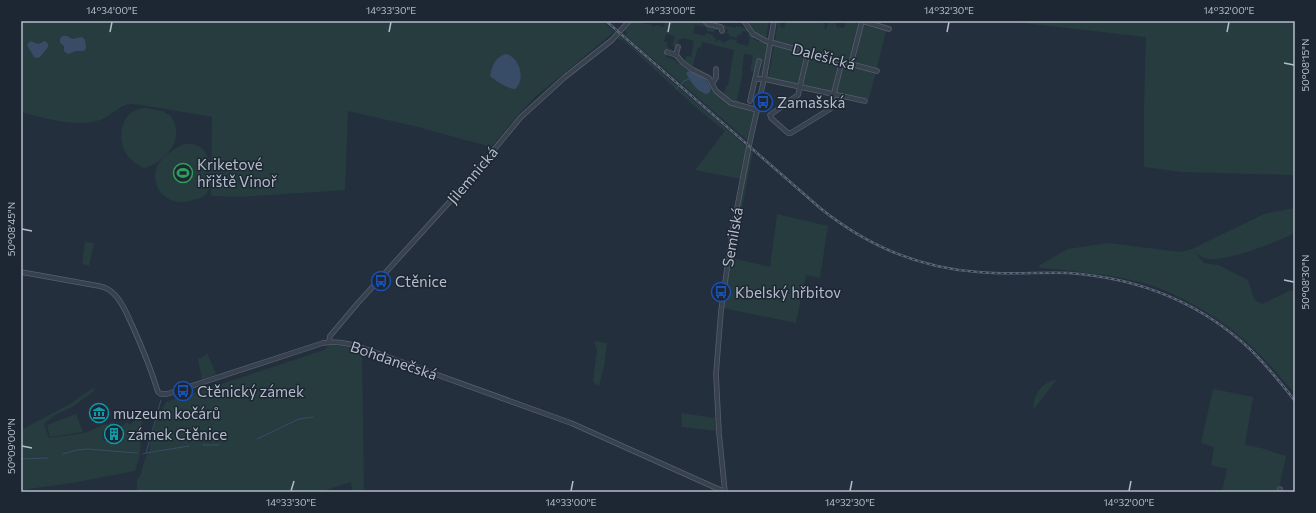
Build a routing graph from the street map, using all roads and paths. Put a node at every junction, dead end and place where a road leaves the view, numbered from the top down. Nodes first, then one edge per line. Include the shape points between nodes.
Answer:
1 (629, 21) edge
2 (705, 21) edge
3 (744, 21) edge
4 (774, 21) edge
5 (862, 21) edge
6 (889, 29) dead end
7 (722, 31) dead end
8 (771, 42) junction
9 (678, 47) dead end
10 (667, 52) dead end
11 (808, 52) junction
12 (676, 55) junction
13 (758, 61) dead end
14 (842, 61) junction
15 (851, 64) junction
16 (716, 69) dead end
17 (877, 71) dead end
18 (755, 79) junction
19 (764, 79) junction
20 (712, 84) junction
21 (799, 86) junction
22 (834, 94) junction
23 (750, 101) dead end
24 (864, 101) dead end
25 (758, 110) junction
26 (21, 272) edge
27 (329, 342) junction
28 (725, 492) edge

1 - 27 street, Jilemnická via 612,40 565,77 521,117 463,187 357,304 332,334
2 - 7 street via 721,27
3 - 8 street, Dalešická via 753,34
4 - 8 street, Semilská
5 - 6 street
5 - 15 street
8 - 11 street, Dalešická
8 - 19 street, Semilská
9 - 12 street
10 - 12 street
11 - 14 street, Dalešická
11 - 21 street
12 - 20 street via 693,70 709,78
13 - 18 street
14 - 15 street, Dalešická
14 - 22 street
15 - 17 street, Dalešická
16 - 20 street via 716,78
18 - 19 street
18 - 23 street
19 - 21 street
19 - 25 street, Semilská
20 - 25 street via 719,94 731,103
21 - 22 street
21 - 22 street via 797,97 770,115 789,133 830,108
22 - 24 street
25 - 28 street, Semilská via 728,258 716,360
26 - 27 street, Bohdanečská via 104,287 113,292 122,304 161,394
27 - 28 street, Bohdanečská via 360,347 571,423

